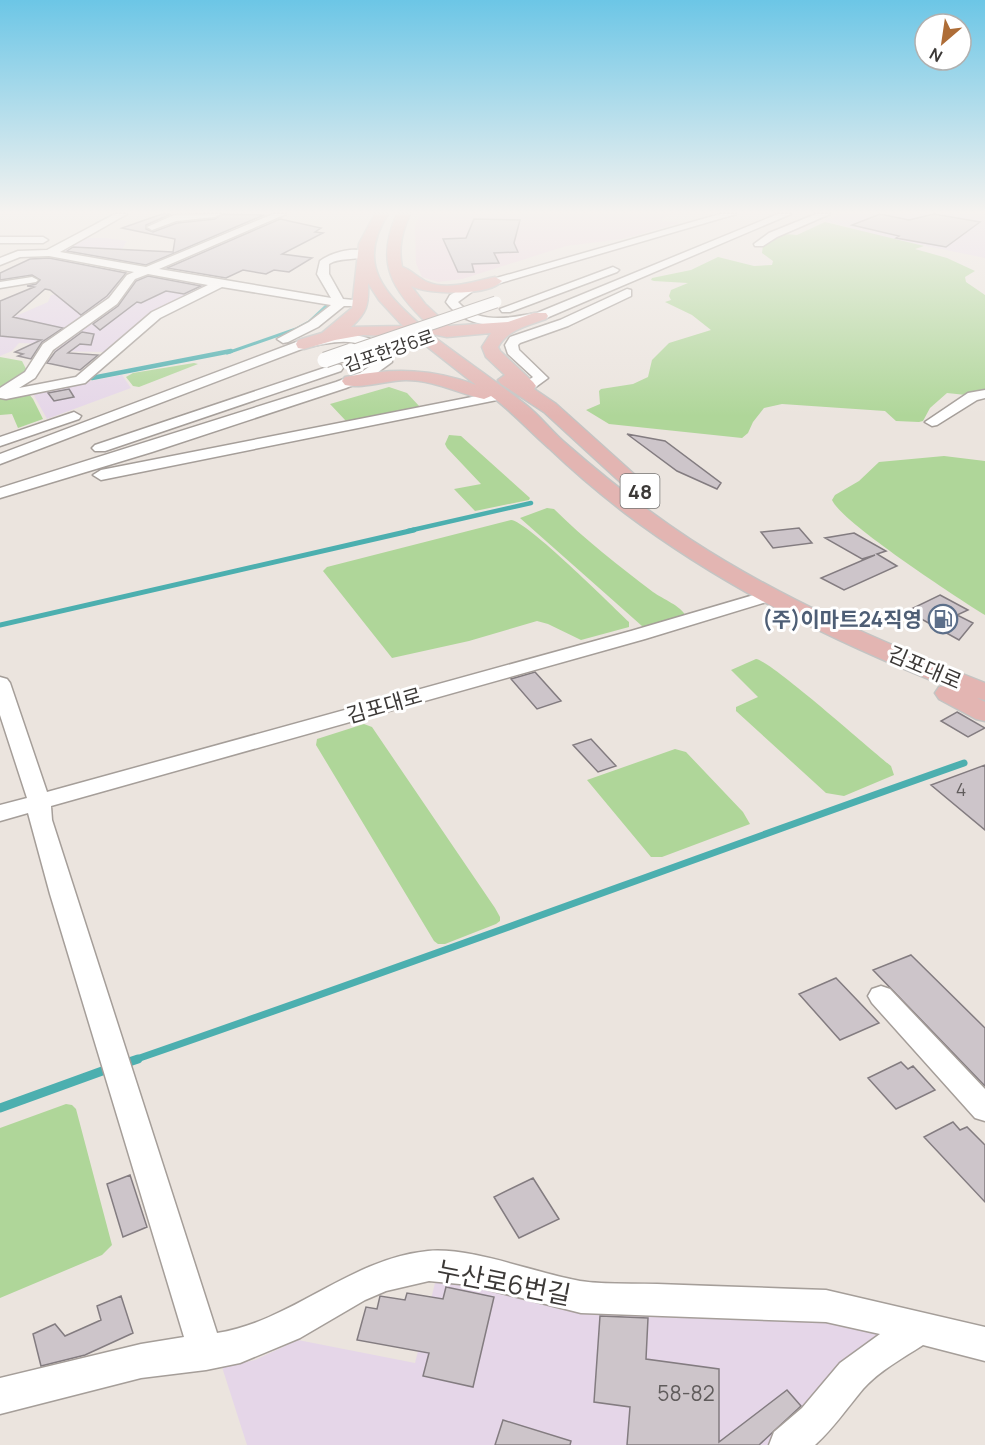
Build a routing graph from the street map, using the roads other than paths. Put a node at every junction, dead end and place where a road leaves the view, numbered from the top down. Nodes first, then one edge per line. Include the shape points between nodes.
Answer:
1 (23, 281) edge
2 (126, 281) edge
3 (212, 281) edge
4 (327, 281) edge
5 (361, 281) edge
6 (377, 281) edge
7 (400, 281) edge
8 (412, 281) edge
9 (493, 281) edge
10 (494, 281) edge
11 (567, 281) edge
12 (577, 281) edge
13 (623, 281) edge
14 (650, 282) dead end
15 (221, 283) junction
16 (0, 285) edge
17 (469, 289) junction
18 (340, 303) junction
19 (362, 303) junction
20 (501, 306) junction
21 (540, 316) junction
22 (513, 326) junction
23 (429, 337) junction
24 (312, 341) junction
25 (330, 364) junction
26 (373, 373) junction
27 (351, 381) junction
28 (528, 386) junction
29 (985, 394) edge
30 (0, 395) edge
31 (492, 397) junction
32 (550, 408) junction
33 (522, 410) junction
34 (932, 422) dead end
35 (0, 442) edge
36 (0, 459) edge
37 (0, 468) edge
38 (0, 482) edge
39 (0, 493) edge
40 (0, 505) edge
41 (767, 596) junction
42 (932, 671) junction
43 (985, 673) edge
44 (0, 683) edge
45 (985, 692) edge
46 (985, 713) edge
47 (39, 801) junction
48 (0, 813) edge
49 (881, 996) dead end
50 (985, 1109) edge
51 (920, 1327) junction
52 (985, 1344) edge
53 (206, 1353) junction
54 (0, 1396) edge
55 (787, 1445) edge

1 - 16 street
2 - 30 street via 113,301 48,347 30,375
3 - 15 street
4 - 18 street
5 - 19 main road
6 - 23 main road, 김포대로 / 48 via 384,296
7 - 23 main road, 김포대로 / 48
8 - 9 main road via 430,289 448,290
10 - 17 street
11 - 20 street, 김포한강6로
12 - 20 street, 김포한강6로
13 - 21 street
14 - 28 street via 515,340 511,345 513,351 541,378
15 - 18 street
15 - 30 street via 156,315 81,380
17 - 21 street via 452,302 454,307 474,317 501,322
17 - 23 main road via 434,301
18 - 19 street
18 - 35 street via 328,317 298,333
19 - 24 main road via 352,318
20 - 25 street, 김포한강6로
21 - 22 main road
22 - 23 main road
22 - 28 main road via 495,338 490,347
23 - 24 main road via 385,328
23 - 26 main road
23 - 32 main road, 김포대로 / 48
23 - 33 main road, 김포대로 / 48
24 - 26 street via 365,340 386,355 385,362
24 - 36 street
25 - 37 street, 김포한강6로
25 - 38 street, 김포한강6로
26 - 27 street
27 - 31 main road via 397,373 431,375
27 - 39 street
28 - 32 main road
29 - 34 street via 975,395
31 - 33 main road
31 - 40 street via 112,472
32 - 43 main road, 김포대로 / 48 via 638,489 690,528 758,570 860,622
33 - 41 main road, 김포대로 / 48 via 554,443 644,517
41 - 42 main road, 김포대로 / 48
41 - 47 street, 김포대로
42 - 45 main road, 김포대로 / 48
42 - 46 main road via 942,690
44 - 47 street
47 - 48 street, 김포대로
47 - 53 street via 46,843
49 - 50 street
51 - 52 street, 누산로6번길
51 - 53 street, 누산로6번길 via 826,1306 581,1297 470,1270 429,1266 383,1276 263,1338
51 - 55 street via 852,1375 815,1421
53 - 54 street, 누산로6번길 via 141,1361

